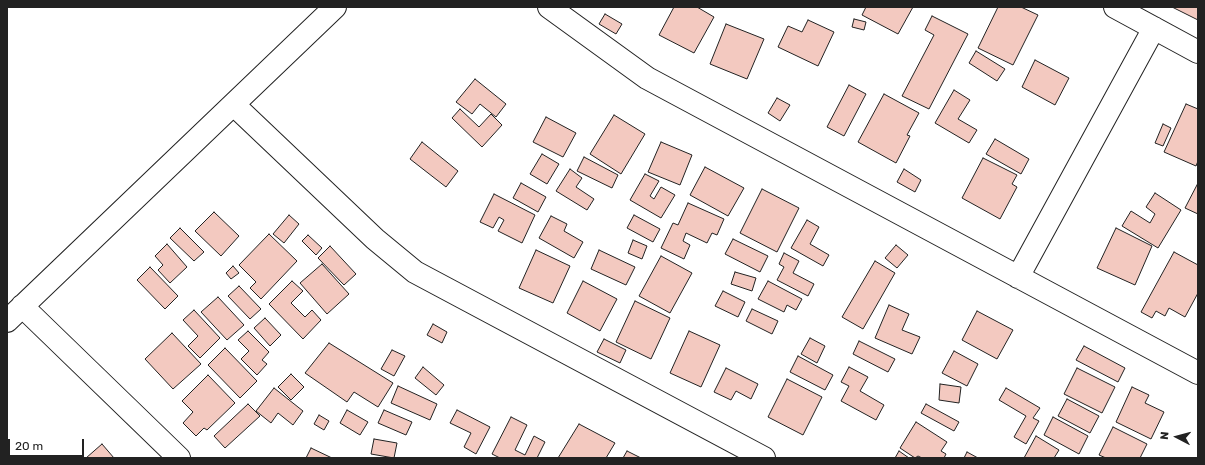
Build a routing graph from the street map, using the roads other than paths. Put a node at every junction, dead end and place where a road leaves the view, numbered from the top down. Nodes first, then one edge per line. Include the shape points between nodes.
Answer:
1 (335, 7) edge
2 (549, 7) edge
3 (1115, 7) edge
4 (1154, 28) junction
5 (1198, 52) edge
6 (234, 105) junction
7 (1018, 277) junction
8 (14, 314) edge
9 (1198, 373) edge
10 (179, 458) edge
11 (764, 458) edge

1 - 6 street
2 - 7 street via 646,78
3 - 4 street
4 - 5 street
4 - 7 street
6 - 8 street
6 - 11 street via 375,239 415,272
7 - 9 street
8 - 10 street

